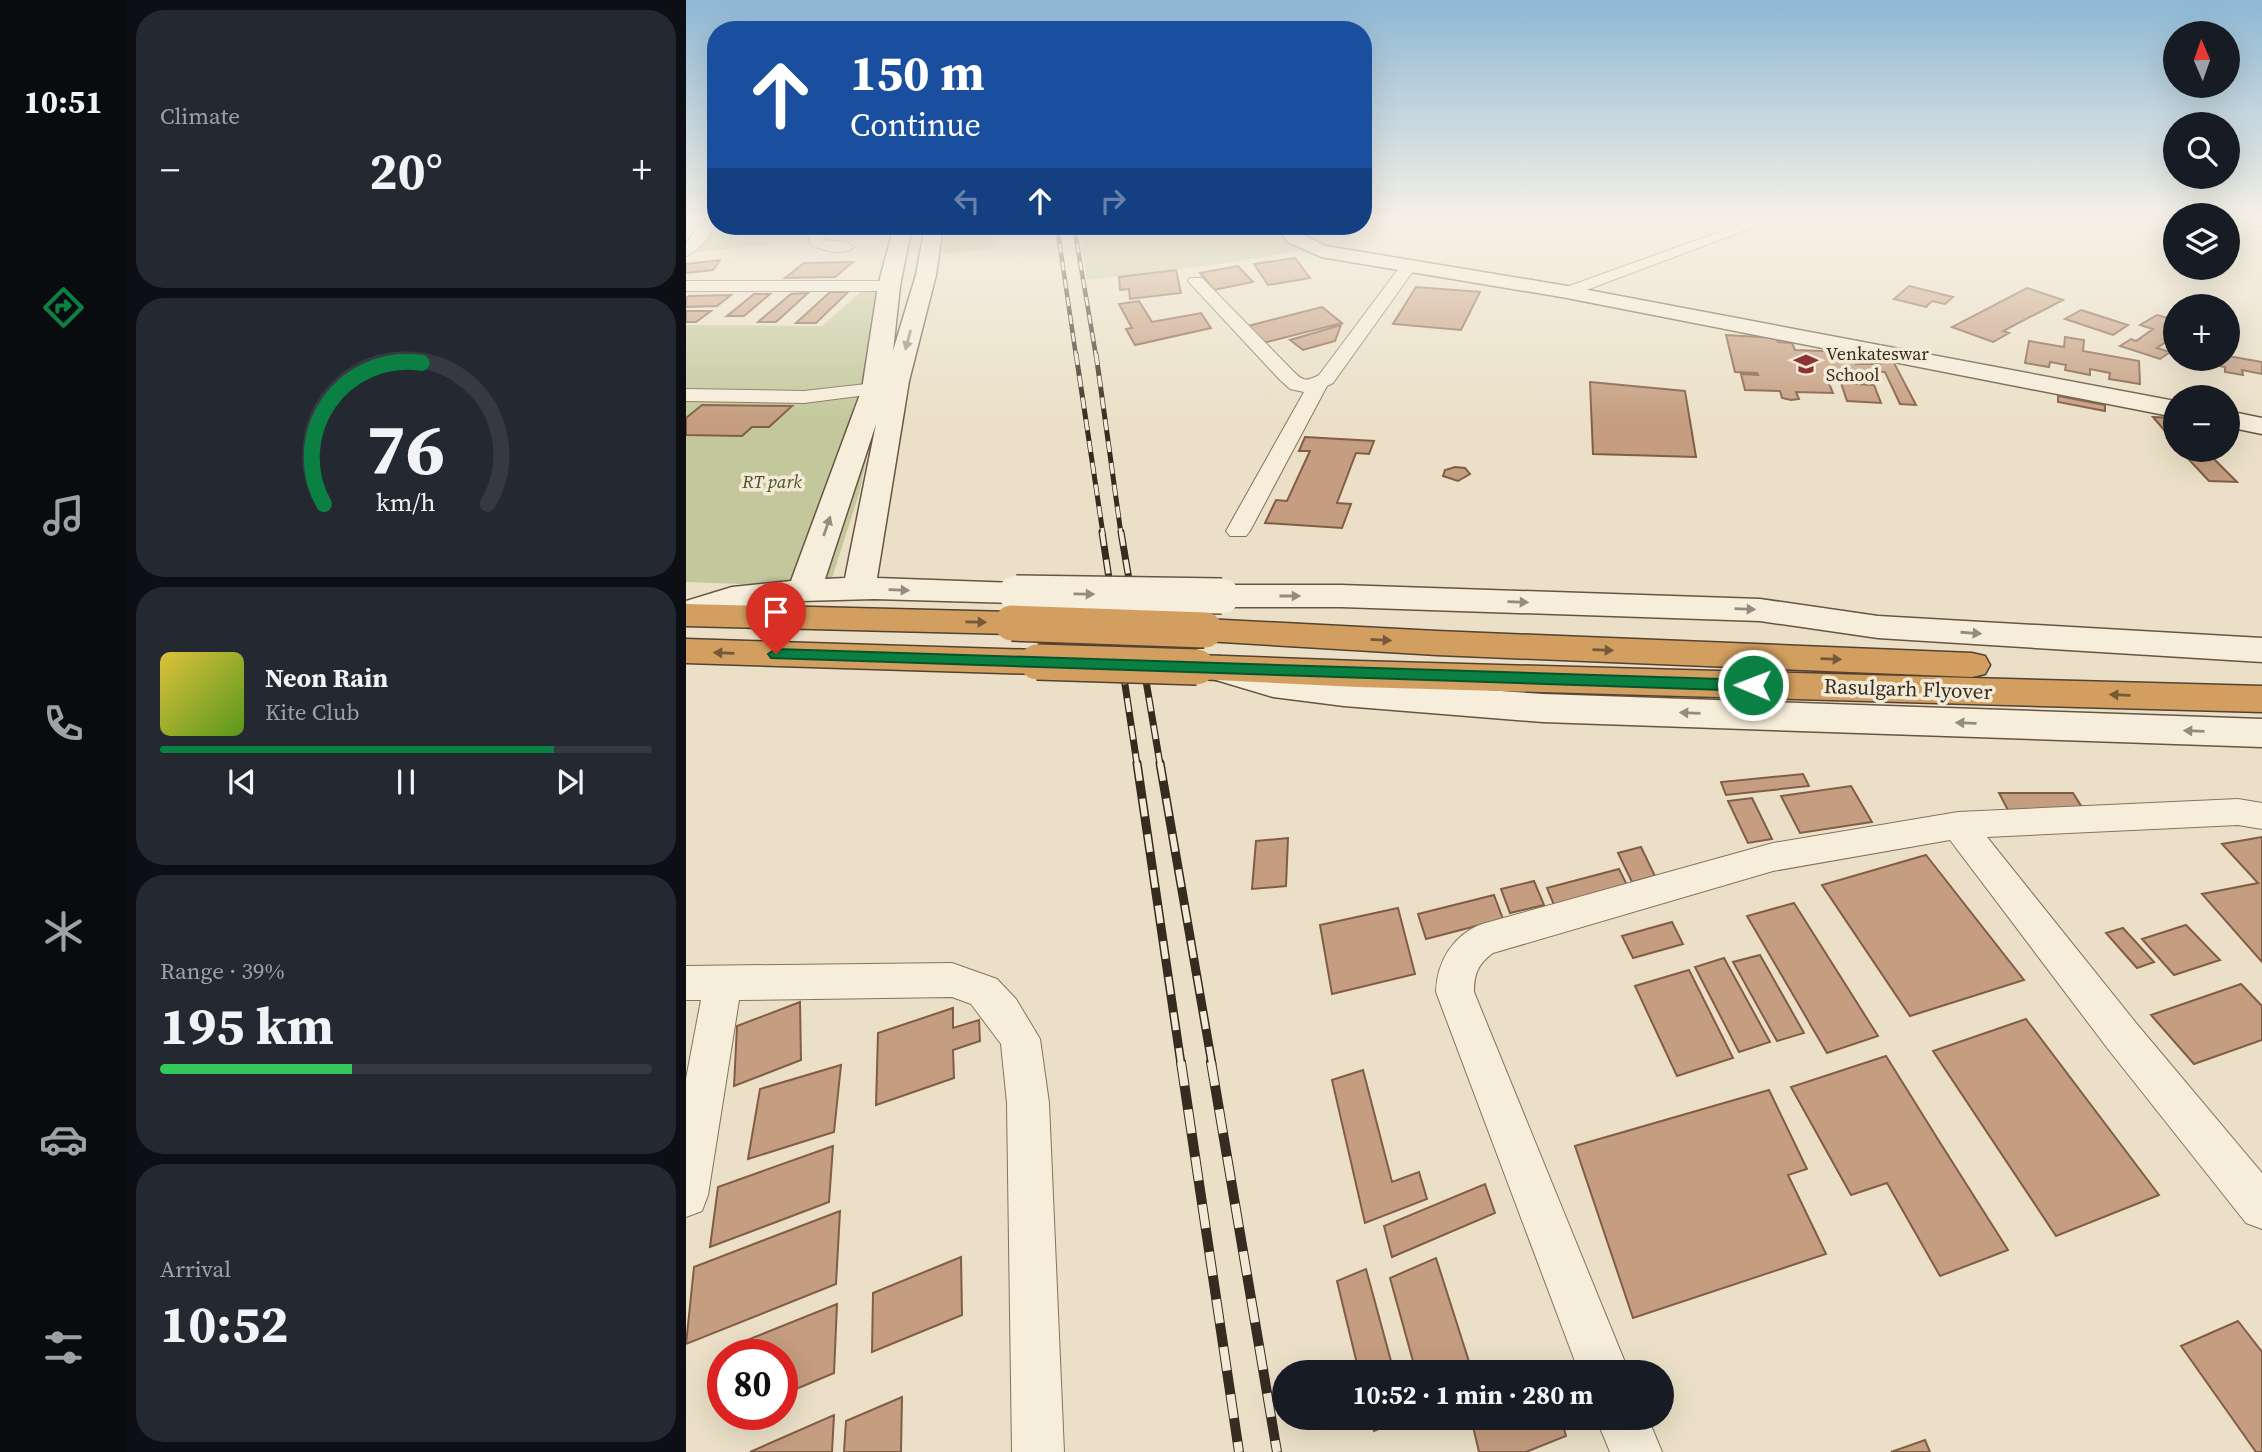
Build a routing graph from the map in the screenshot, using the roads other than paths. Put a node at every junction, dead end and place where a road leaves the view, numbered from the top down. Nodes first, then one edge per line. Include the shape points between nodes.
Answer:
1 (890, 286) edge
2 (917, 286) edge
3 (1201, 286) edge
4 (1394, 286) edge
5 (1527, 286) edge
6 (1584, 286) edge
7 (1567, 292) junction
8 (1318, 385) junction
9 (875, 389) junction
10 (686, 395) edge
11 (2163, 406) edge
12 (2240, 421) edge
13 (2262, 426) edge
14 (1238, 531) dead end
15 (859, 589) junction
16 (804, 591) junction
17 (1014, 608) junction
18 (686, 614) edge
19 (2262, 650) edge
20 (686, 651) edge
21 (1208, 668) junction
22 (2262, 677) edge
23 (2262, 699) edge
24 (2262, 733) edge
25 (2262, 816) edge
26 (1958, 825) junction
27 (704, 983) edge
28 (686, 1195) edge
29 (2262, 1207) edge
30 (1599, 1360) edge
31 (1627, 1430) edge
32 (1038, 1452) edge
33 (1636, 1452) edge

1 - 9 street
2 -> 15 street
3 - 8 street via 1297,384
4 - 8 street
5 - 7 street
6 - 7 street
7 - 11 street
8 - 14 street
9 - 10 street via 809,396
16 -> 9 street
12 - 13 street
15 - 16 street
15 -> 17 street
16 - 18 street via 730,598
18 -> 17 highway, Rasulgarh Flyover
17 -> 19 street, bridge via 1222,596 1760,610 1878,627
17 -> 22 highway, Rasulgarh Flyover, bridge via 1205,630 1325,638
21 -> 20 highway, Rasulgarh Flyover, bridge
23 -> 21 highway, Rasulgarh Flyover
24 -> 21 street via 1543,708 1344,693 1273,684
25 - 26 street via 2238,812
26 - 29 street
26 - 30 street via 1773,857 1482,940 1466,951 1454,974 1465,1023
27 - 28 street
27 - 32 street via 952,980 984,991 1002,1012 1020,1039 1028,1103
31 - 33 street

